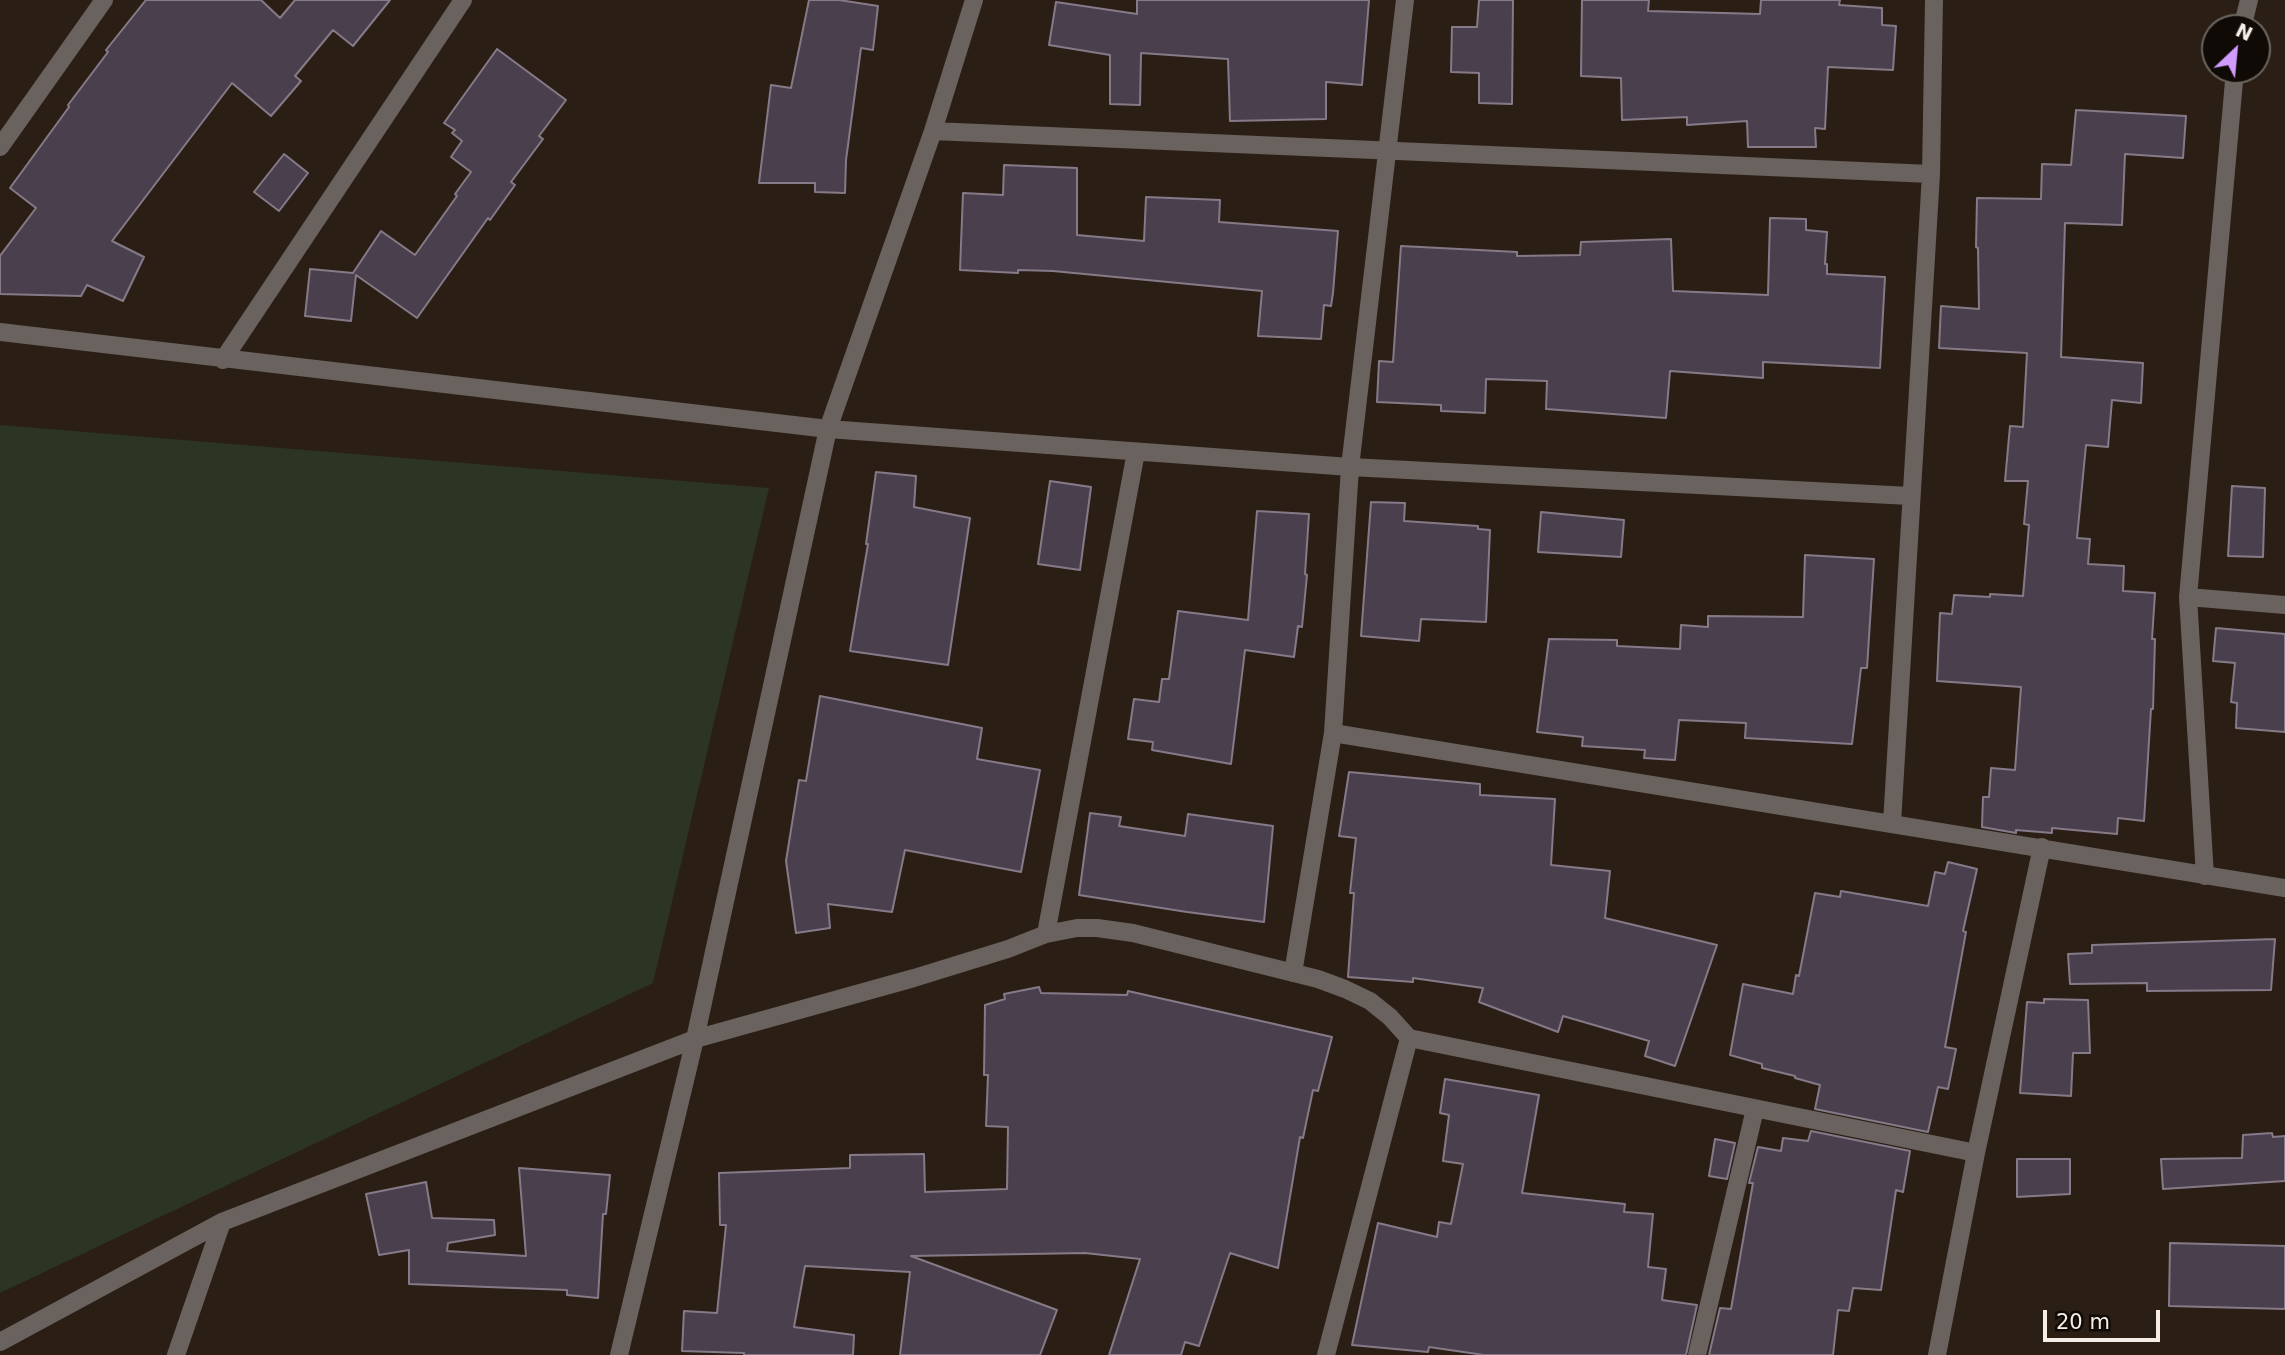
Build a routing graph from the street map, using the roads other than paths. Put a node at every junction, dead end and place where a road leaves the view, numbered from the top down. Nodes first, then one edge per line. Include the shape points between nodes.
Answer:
1 (104, 0) edge
2 (463, 0) edge
3 (974, 0) edge
4 (1405, 0) edge
5 (1934, 0) edge
6 (2234, 84) edge
7 (933, 131) junction
8 (0, 147) edge
9 (1388, 152) junction
10 (1931, 174) junction
11 (0, 332) edge
12 (223, 360) junction
13 (828, 429) junction
14 (1136, 452) junction
15 (1350, 467) junction
16 (1910, 496) junction
17 (2188, 597) junction
18 (2285, 605) edge
19 (1333, 733) junction
20 (1892, 822) junction
21 (2042, 847) junction
22 (2205, 876) junction
23 (2285, 888) edge
24 (1046, 934) junction
25 (1293, 973) junction
26 (1409, 1038) junction
27 (695, 1039) junction
28 (1755, 1109) junction
29 (1976, 1153) junction
30 (222, 1222) junction
31 (0, 1342) edge
32 (176, 1355) edge
33 (619, 1355) edge
34 (1326, 1355) edge
35 (1697, 1355) edge
36 (1937, 1355) edge

1 - 8 street
2 - 12 street
3 - 7 street
4 - 9 street
5 - 10 street
6 - 17 street
7 - 9 street
7 - 13 street
9 - 10 street
9 - 15 street
10 - 16 street
11 - 12 street
12 - 13 street
13 - 14 street
13 - 27 street
14 - 15 street
14 - 24 street
15 - 16 street
15 - 19 street
16 - 20 street
17 - 18 street
17 - 22 street
19 - 20 street
19 - 25 street
20 - 21 street
21 - 22 street
21 - 29 street
22 - 23 street
24 - 25 street via 1077,928 1116,930
24 - 27 street via 914,978
25 - 26 street via 1370,1001
26 - 28 street
26 - 34 street
27 - 30 street
27 - 33 street
28 - 29 street
28 - 35 street
29 - 36 street
30 - 31 street
30 - 32 street

